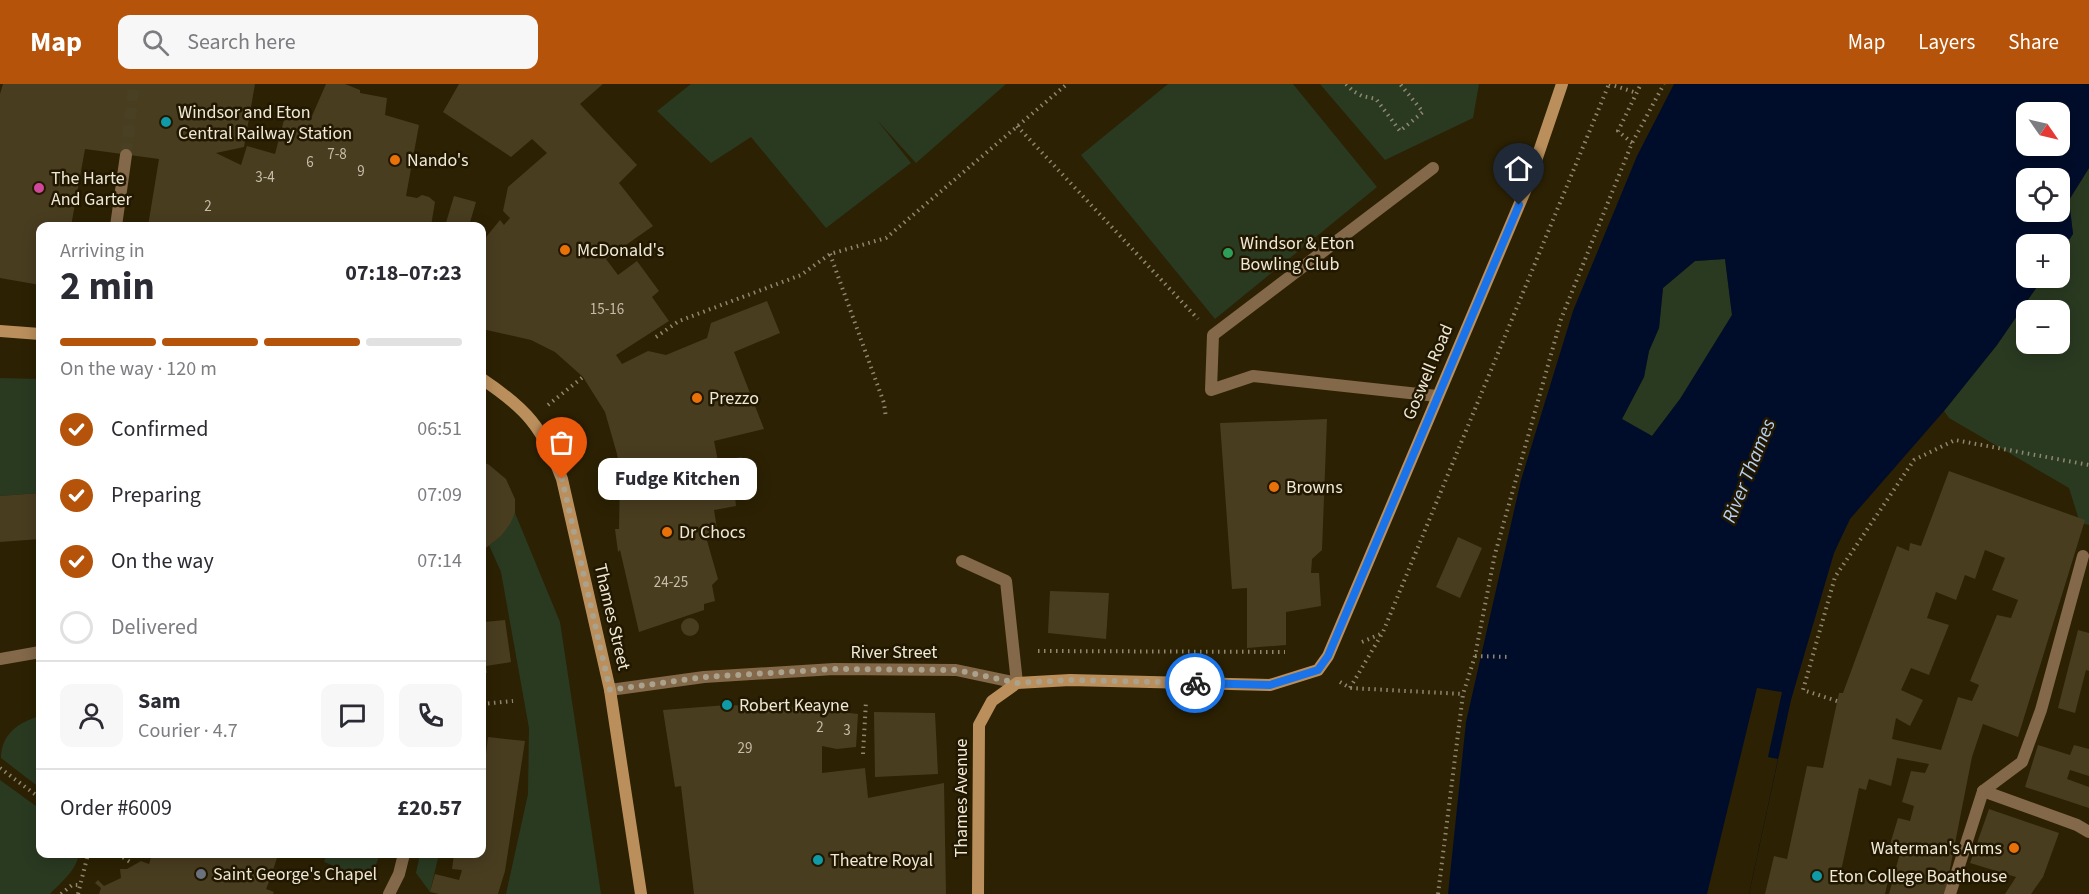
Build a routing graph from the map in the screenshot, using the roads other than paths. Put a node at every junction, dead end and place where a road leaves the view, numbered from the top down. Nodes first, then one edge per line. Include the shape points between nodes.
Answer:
1 (1562, 84) edge
2 (126, 155) tunnel mouth
3 (1433, 168) dead end
4 (118, 222) edge
5 (0, 331) edge
6 (36, 334) edge
7 (486, 382) edge
8 (1437, 396) junction
9 (2084, 556) dead end
10 (962, 561) dead end
11 (36, 653) edge
12 (0, 659) edge
13 (1318, 670) joint
14 (1017, 683) junction
15 (610, 690) junction
16 (1983, 790) junction
17 (2089, 832) edge
18 (403, 858) edge
19 (389, 894) edge
20 (641, 894) edge
21 (978, 894) edge
22 (1950, 894) edge

1 - 8 street, Goswell Road via 1528,184
2 - 4 street
3 - 8 street via 1213,335 1211,390 1253,376
5 - 6 street
7 - 15 street, Thames Street via 531,418 551,450 562,479
8 - 13 street, Goswell Road via 1328,656
9 - 16 street via 2041,711 2022,762
10 - 14 street via 1006,581
11 - 12 street
13 - 14 street, River Street via 1270,685 1070,680
14 - 15 street, River Street via 956,670 834,669 704,677
14 - 21 street, Thames Avenue via 992,701 979,725
15 - 20 street, Thames Street
16 - 17 street
16 - 22 street
18 - 19 street

